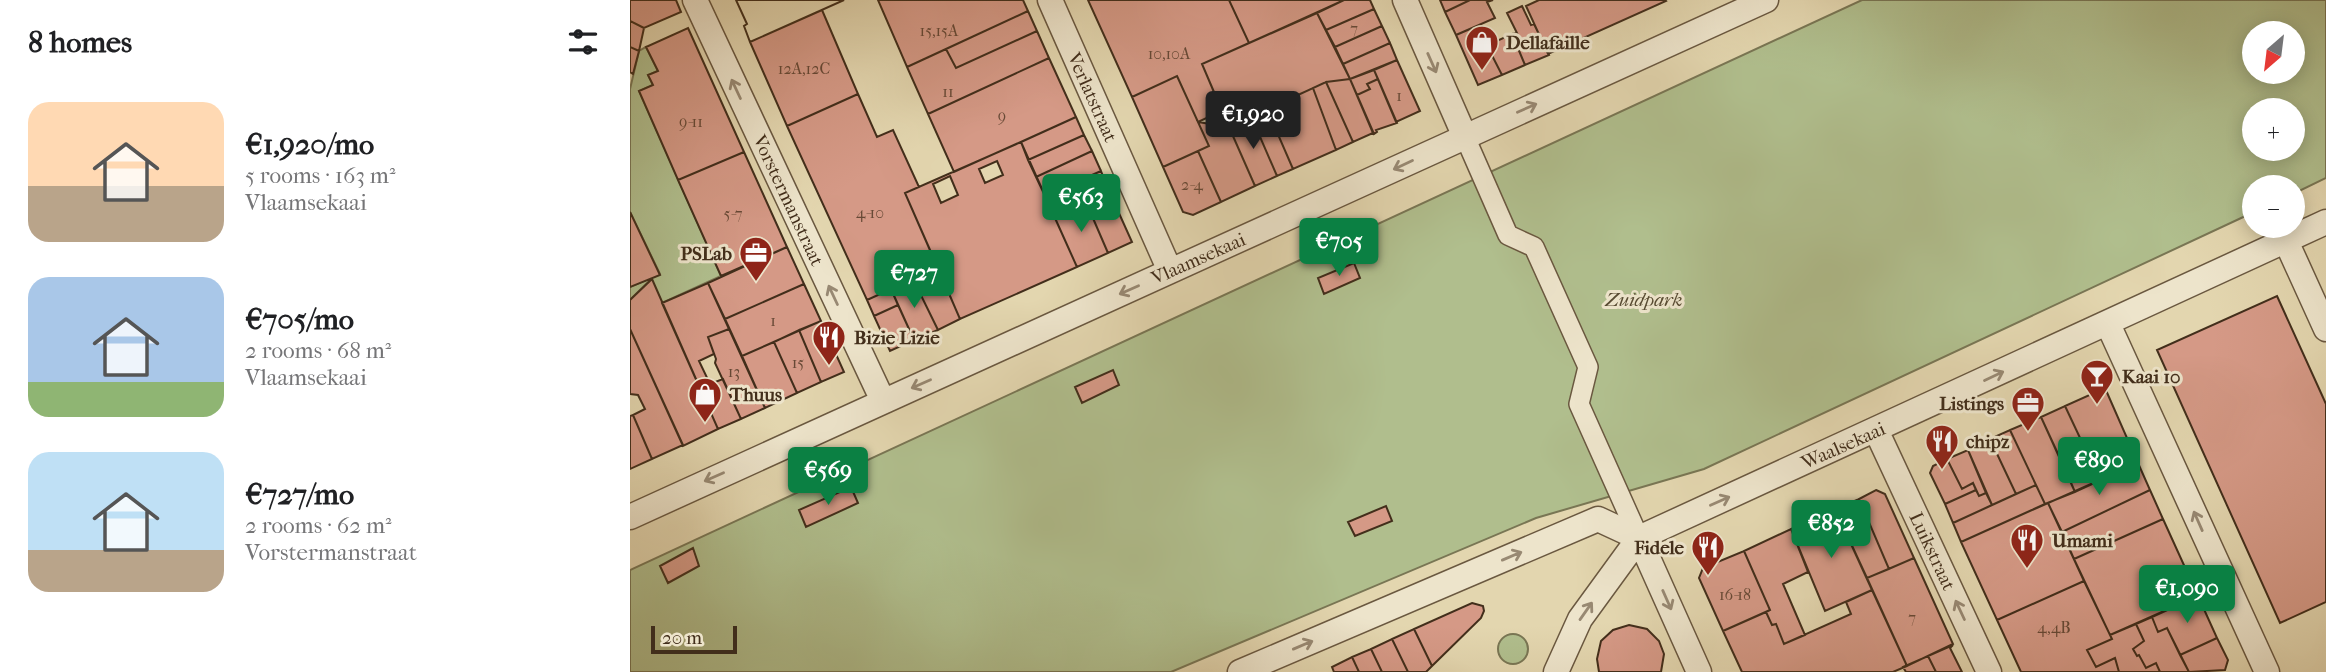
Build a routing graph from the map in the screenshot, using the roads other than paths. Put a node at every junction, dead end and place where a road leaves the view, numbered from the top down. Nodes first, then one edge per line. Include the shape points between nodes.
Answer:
1 (695, 0) edge
2 (1050, 0) edge
3 (1405, 0) edge
4 (1759, 2) edge
5 (1465, 137) junction
6 (2326, 222) edge
7 (2286, 241) junction
8 (1170, 271) junction
9 (2108, 324) junction
10 (2326, 329) edge
11 (883, 401) junction
12 (1876, 430) junction
13 (630, 517) edge
14 (1639, 538) junction
15 (1240, 672) edge
16 (1556, 672) edge
17 (1699, 672) edge
18 (1989, 672) edge
19 (2267, 672) edge

11 -> 1 street, Vorstermanstraat
2 - 8 street, Verlatstraat
3 -> 5 street
5 -> 4 street, Vlaamsekaai
5 -> 8 street, Vlaamsekaai
5 - 14 street via 1508,235 1534,247 1588,367 1579,404
6 - 7 street, Waalsekaai
7 - 9 street, Waalsekaai
7 - 10 street
8 -> 11 street, Vlaamsekaai
12 -> 9 street, Waalsekaai
19 -> 9 street
11 -> 13 street, Vlaamsekaai
14 -> 12 street, Waalsekaai
18 -> 12 street, Luikstraat
15 -> 14 street via 1598,519
16 -> 14 street via 1580,619
14 -> 17 street

